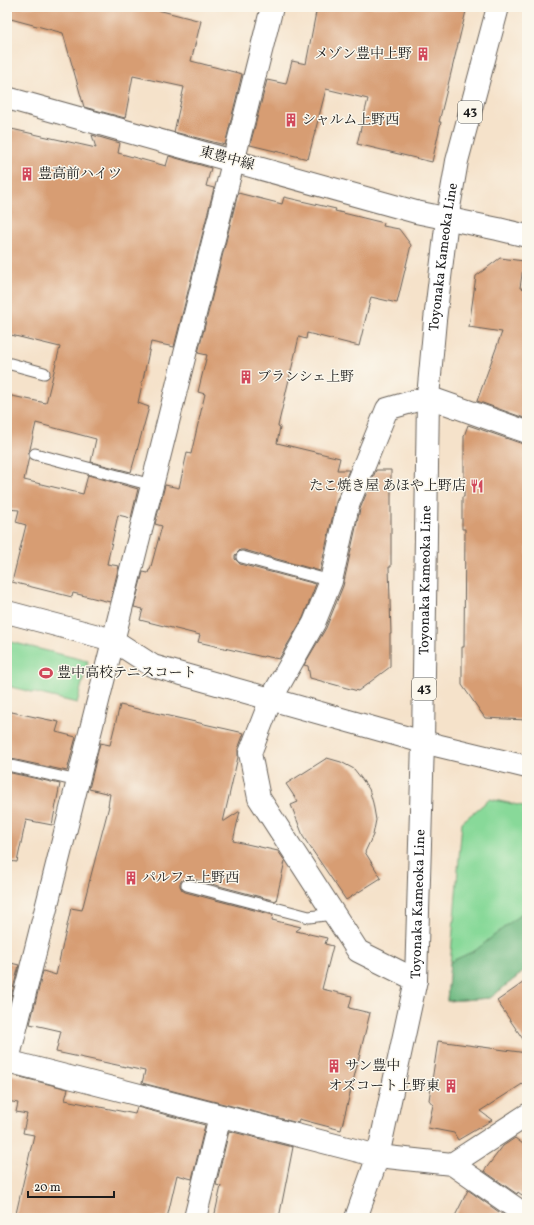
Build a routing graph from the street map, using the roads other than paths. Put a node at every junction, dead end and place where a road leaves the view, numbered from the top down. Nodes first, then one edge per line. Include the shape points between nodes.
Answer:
1 (272, 7) edge
2 (498, 7) edge
3 (7, 98) edge
4 (233, 161) junction
5 (447, 219) junction
6 (527, 236) edge
7 (7, 363) edge
8 (44, 373) dead end
9 (428, 397) junction
10 (527, 432) edge
11 (34, 454) dead end
12 (152, 485) junction
13 (242, 557) dead end
14 (331, 581) junction
15 (7, 612) edge
16 (113, 640) junction
17 (271, 699) junction
18 (423, 742) junction
19 (7, 765) edge
20 (527, 767) edge
21 (78, 781) junction
22 (187, 885) dead end
23 (333, 914) junction
24 (416, 980) junction
25 (7, 1062) edge
26 (220, 1116) junction
27 (527, 1116) edge
28 (378, 1156) junction
29 (452, 1164) junction
30 (527, 1216) edge
31 (195, 1218) edge
32 (356, 1218) edge

1 - 4 street
2 - 5 street, Toyonaka Kameoka Line / 43 via 457,161
3 - 4 street, 東豊中線
4 - 5 street, 東豊中線
4 - 12 street
5 - 6 street, 東豊中線
5 - 9 street, Toyonaka Kameoka Line / 43
7 - 8 lane
9 - 10 street
9 - 14 street via 387,409 348,505
9 - 18 street, Toyonaka Kameoka Line / 43
11 - 12 lane
12 - 16 street
13 - 14 lane
14 - 17 street via 314,623
15 - 16 street
16 - 17 street via 153,666
16 - 21 street
17 - 18 street
17 - 23 street via 250,754 259,798
18 - 20 street
18 - 24 street, Toyonaka Kameoka Line / 43
19 - 21 lane
21 - 25 street
22 - 23 lane via 309,917
23 - 24 street via 358,951
24 - 28 street, Toyonaka Kameoka Line / 43
25 - 26 street
26 - 28 street
26 - 31 street
27 - 29 street
28 - 29 street
28 - 32 street, Toyonaka Kameoka Line
29 - 30 street

